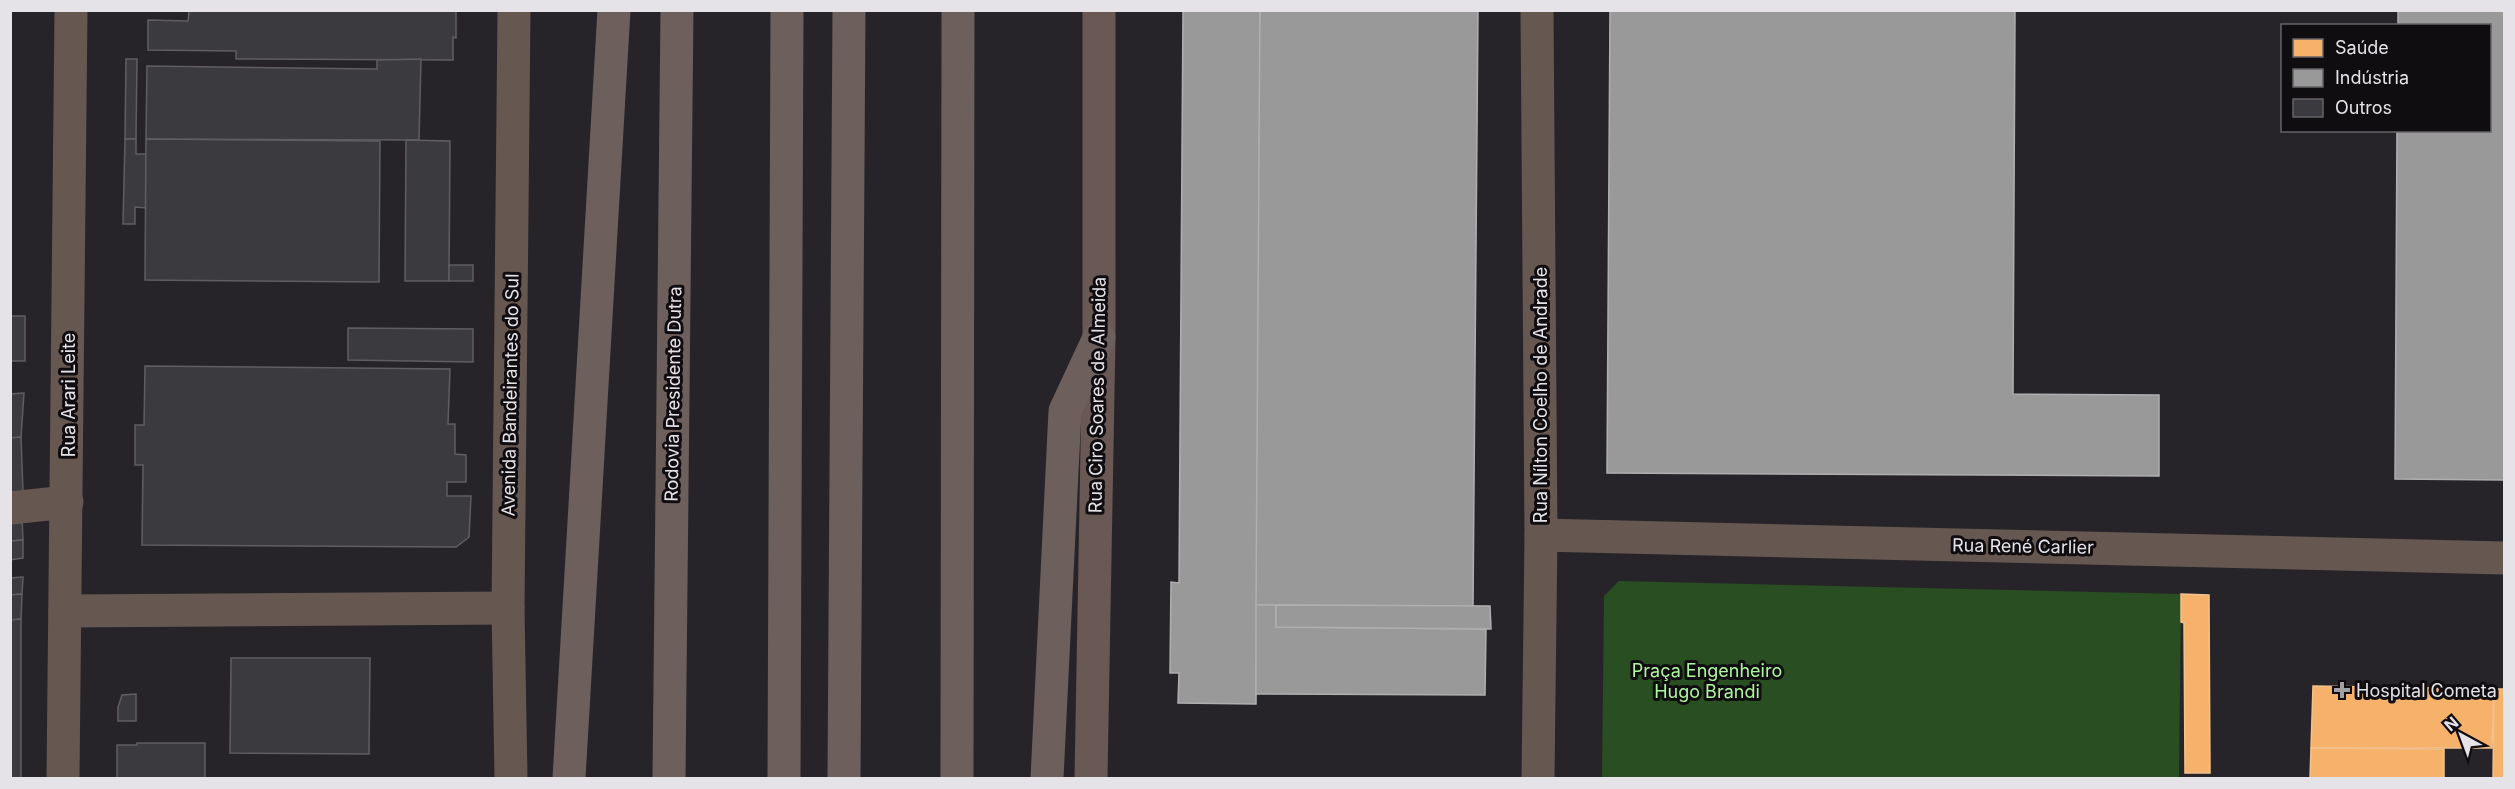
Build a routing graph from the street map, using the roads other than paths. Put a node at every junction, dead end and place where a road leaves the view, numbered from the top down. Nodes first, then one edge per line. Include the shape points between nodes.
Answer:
1 (71, 10) edge
2 (514, 10) edge
3 (614, 10) edge
4 (677, 10) edge
5 (787, 10) edge
6 (849, 10) edge
7 (958, 10) edge
8 (1099, 10) edge
9 (1537, 10) edge
10 (1099, 338) junction
11 (67, 502) junction
12 (10, 508) edge
13 (1541, 535) junction
14 (2505, 558) edge
15 (508, 608) junction
16 (65, 611) junction
17 (63, 778) edge
18 (511, 778) edge
19 (569, 778) edge
20 (669, 778) edge
21 (784, 778) edge
22 (844, 778) edge
23 (957, 778) edge
24 (1047, 778) edge
25 (1091, 778) edge
26 (1538, 778) edge

1 - 11 street, Rua Arari Leite
2 - 15 street, Avenida Bandeirantes do Sul
3 - 19 highway
4 - 20 highway, Rodovia Presidente Dutra
5 - 21 highway
6 - 22 highway
7 - 23 highway
8 - 10 main road, Rua Ciro Soares de Almeida
9 - 13 street, Rua Nílton Coelho de Andrade
10 - 24 highway via 1065,411
10 - 25 main road, Rua Ciro Soares de Almeida
11 - 12 street
11 - 16 street, Rua Arari Leite
13 - 14 street, Rua René Carlier
13 - 26 street, Rua Nílton Coelho de Andrade
15 - 16 street
15 - 18 street, Avenida Bandeirantes do Sul
16 - 17 street, Rua Arari Leite

